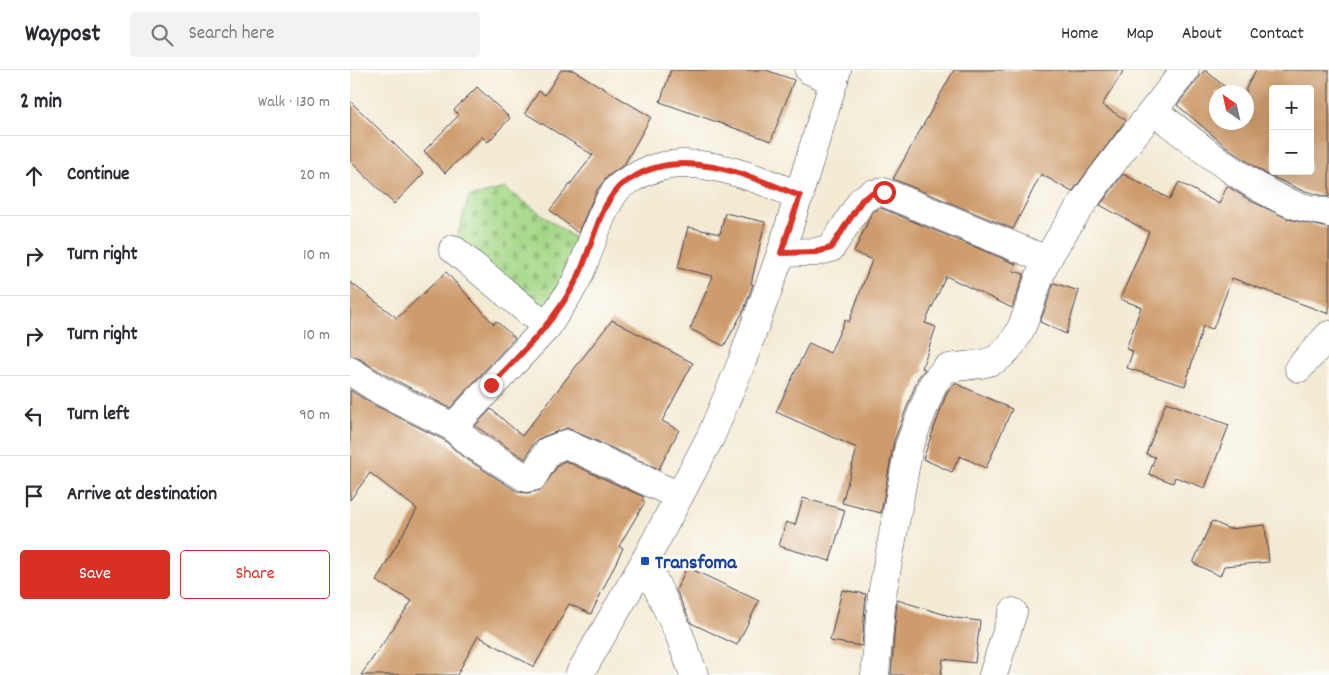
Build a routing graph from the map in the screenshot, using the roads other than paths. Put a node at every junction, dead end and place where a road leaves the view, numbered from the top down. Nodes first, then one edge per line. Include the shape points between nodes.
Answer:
1 (809, 70) edge
2 (1184, 70) edge
3 (835, 75) edge
4 (1154, 110) junction
5 (800, 196) junction
6 (1329, 213) edge
7 (453, 249) dead end
8 (781, 253) junction
9 (1047, 260) junction
10 (547, 327) junction
11 (1329, 334) edge
12 (1299, 368) dead end
13 (350, 371) edge
14 (453, 427) junction
15 (679, 496) junction
16 (645, 561) junction
17 (1013, 612) dead end
18 (579, 675) edge
19 (694, 675) edge
20 (875, 675) edge
21 (992, 675) edge

1 - 3 street
2 - 4 street
3 - 5 street
4 - 6 street via 1203,149 1262,189 1295,205
4 - 9 street via 1092,192
5 - 8 street
5 - 10 street via 747,175 718,168 677,164 647,169 618,187 596,226 578,278
7 - 10 street
8 - 9 street via 831,248 862,200 871,194 884,192
8 - 15 street via 742,364 711,436
9 - 20 street via 1017,334 1002,356 944,369 933,384 909,446 882,595
10 - 14 street
11 - 12 street
13 - 14 street via 381,391
14 - 15 street via 470,443 526,478 533,477 548,451 566,444
15 - 16 street
16 - 18 street
16 - 19 street
17 - 21 street

